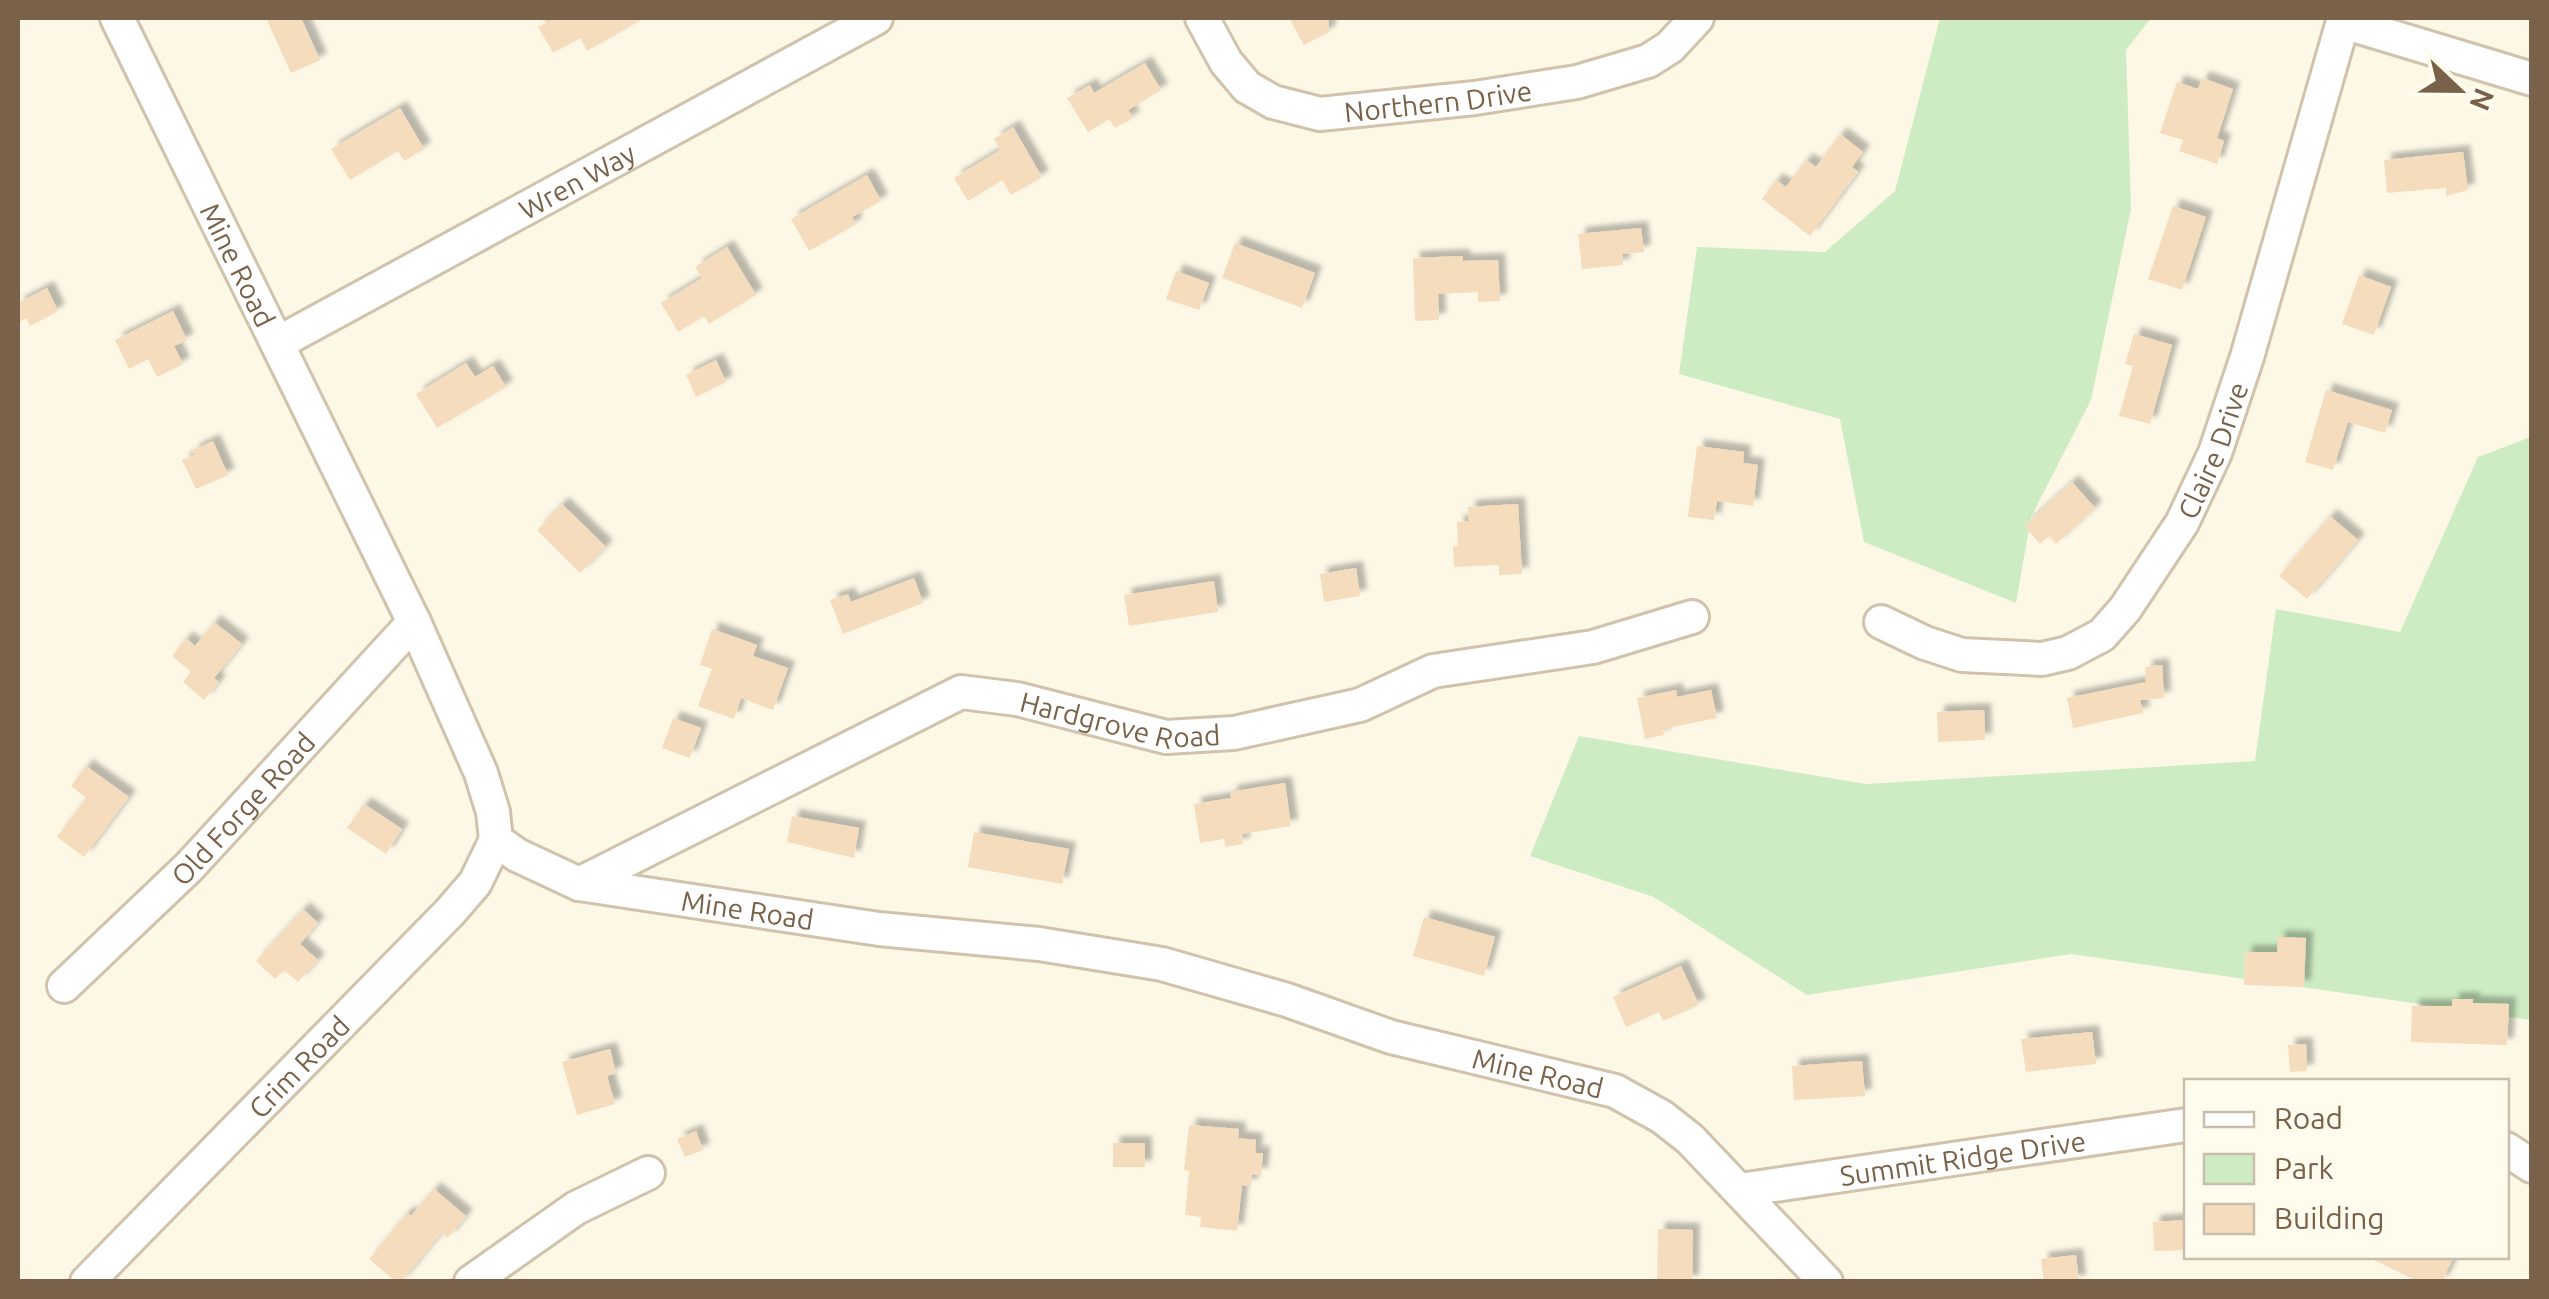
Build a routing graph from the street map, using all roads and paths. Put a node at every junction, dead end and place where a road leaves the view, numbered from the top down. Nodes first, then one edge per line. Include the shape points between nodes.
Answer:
1 (117, 18) edge
2 (876, 18) edge
3 (1202, 18) edge
4 (1698, 18) edge
5 (2343, 20) edge
6 (2532, 78) edge
7 (278, 343) junction
8 (1692, 618) dead end
9 (414, 622) junction
10 (1881, 622) dead end
11 (496, 840) junction
12 (579, 884) junction
13 (64, 986) dead end
14 (2184, 1125) edge
15 (2509, 1151) edge
16 (2532, 1166) edge
17 (648, 1173) dead end
18 (1740, 1190) junction
19 (87, 1282) edge
20 (470, 1282) edge
21 (1826, 1282) edge

1 - 7 street, Mine Road
2 - 7 street, Wren Way
3 - 4 street, Northern Drive via 1248,87 1272,102 1320,114 1577,82 1648,61
5 - 6 street
5 - 10 street, Claire Drive via 2215,454 2182,523 2125,609 2102,635 2068,654 2042,659 1962,655
7 - 9 street, Mine Road
8 - 12 street, Hardgrove Road via 1593,647 1433,671 1360,705 1234,734 1166,737 1017,699 962,692
9 - 11 street, Mine Road via 481,772
9 - 13 street, Old Forge Road via 189,867
11 - 12 street, Mine Road
11 - 19 street, Crim Road via 476,883 449,913
12 - 18 street, Mine Road via 1162,964 1390,1037 1615,1091 1690,1139
14 - 18 street, Summit Ridge Drive
15 - 16 street
17 - 20 street via 576,1208
18 - 21 street, Mine Road

